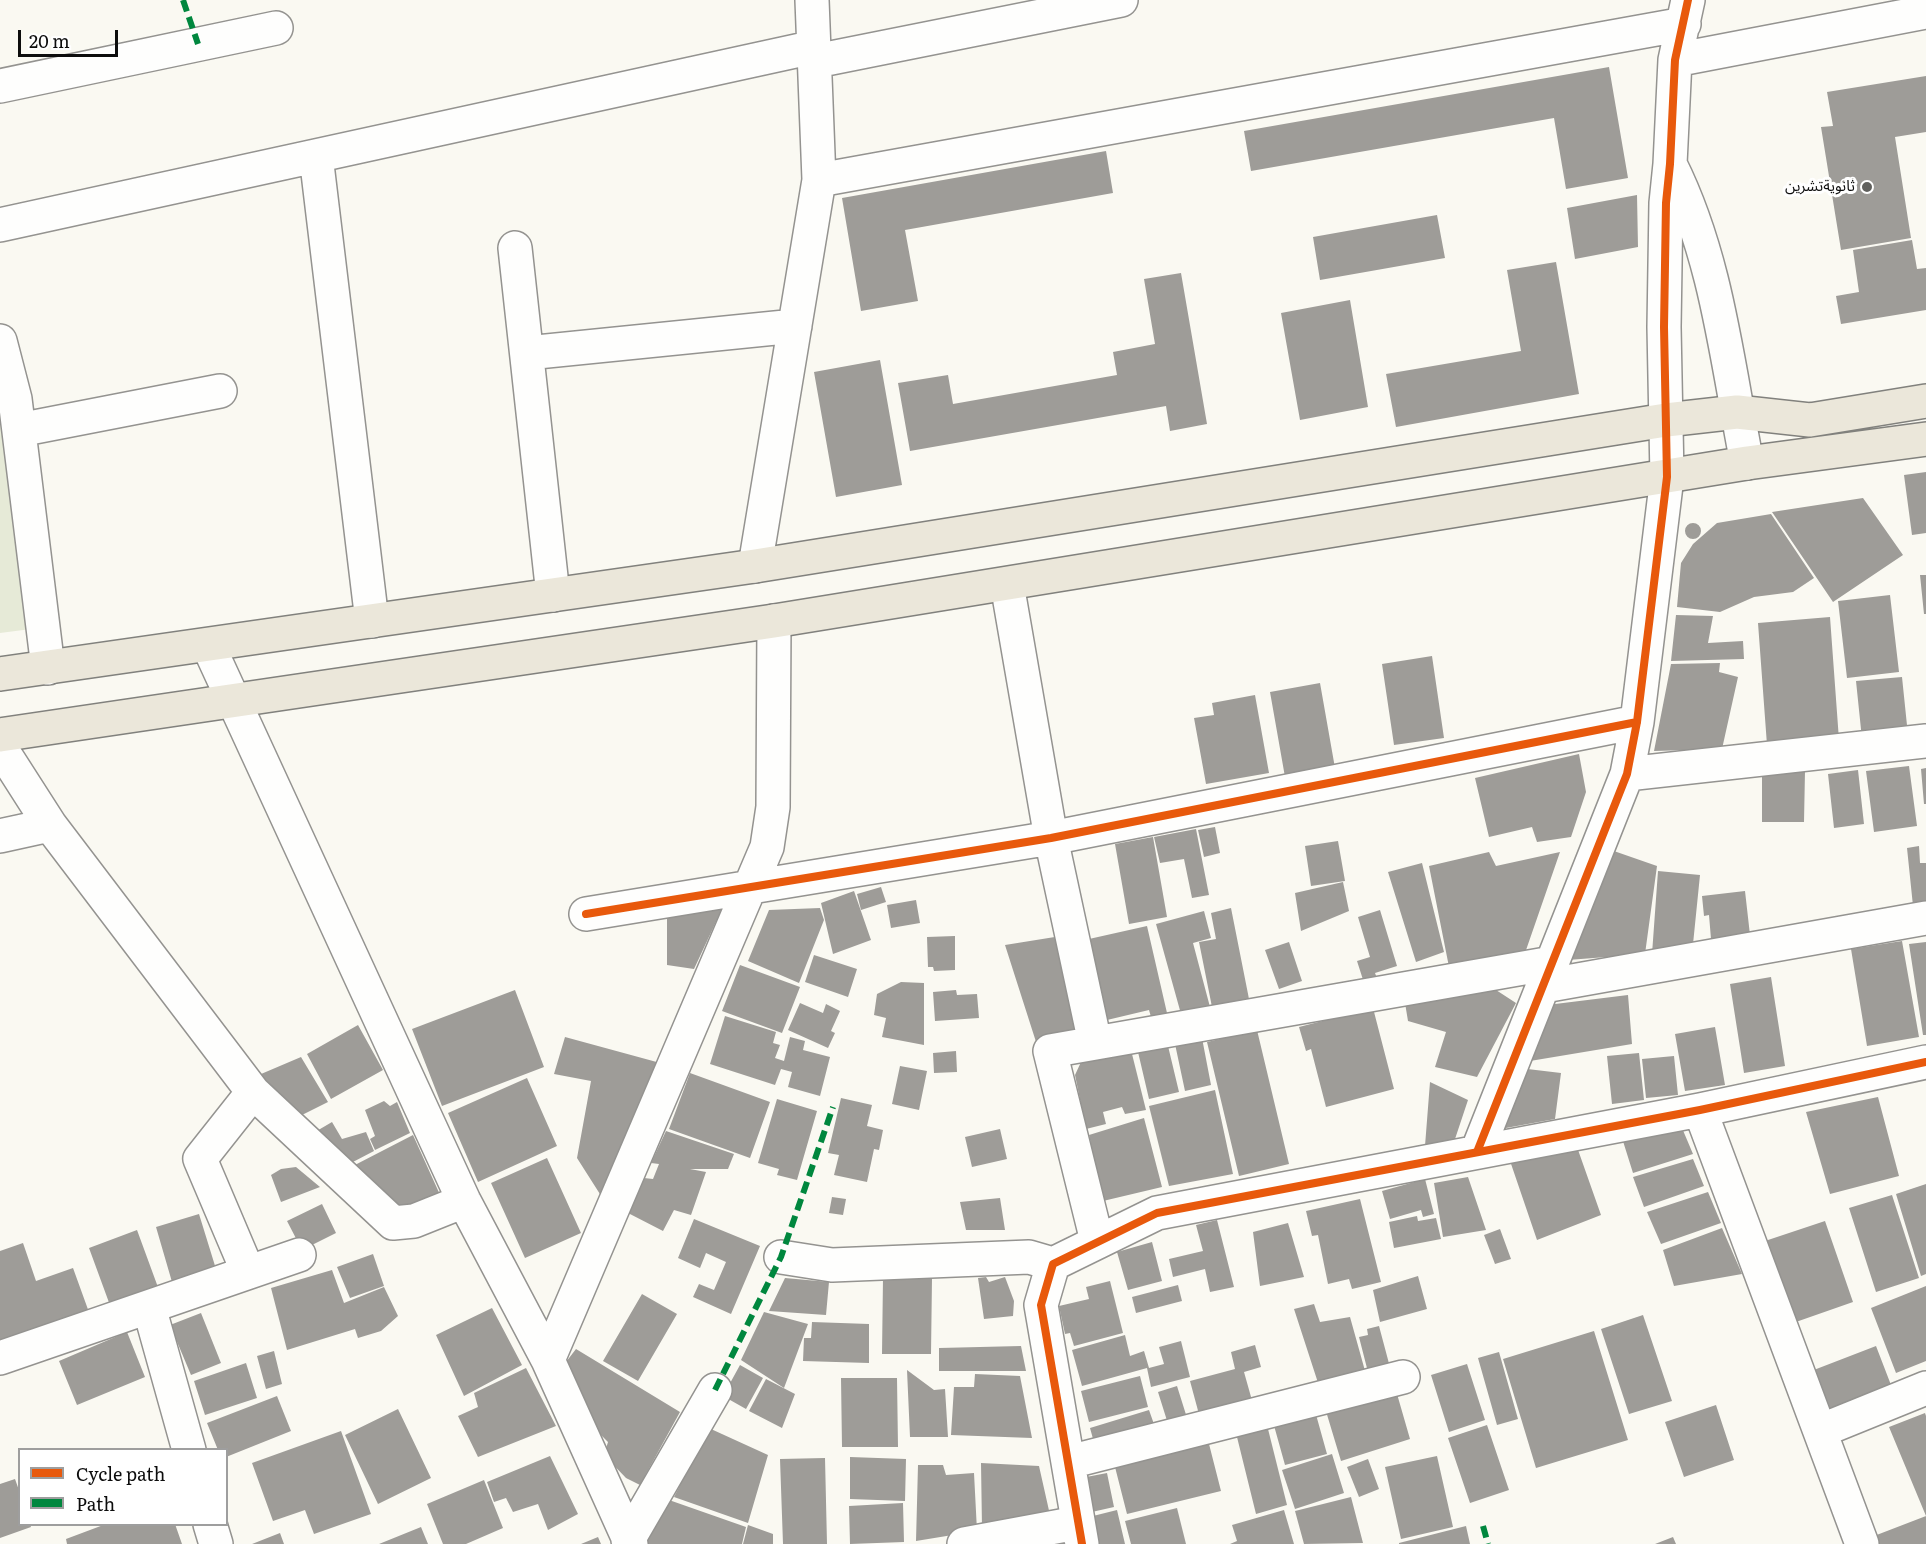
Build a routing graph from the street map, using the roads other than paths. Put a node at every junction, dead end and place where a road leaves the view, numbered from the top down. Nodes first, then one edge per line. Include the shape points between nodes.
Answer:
1 (812, 0) edge
2 (1121, 0) edge
3 (1686, 12) edge
4 (1926, 12) edge
5 (276, 28) dead end
6 (815, 54) junction
7 (1675, 60) junction
8 (0, 86) edge
9 (316, 156) junction
10 (1670, 164) junction
11 (819, 180) junction
12 (0, 225) edge
13 (516, 248) dead end
14 (795, 326) junction
15 (0, 341) edge
16 (527, 353) junction
17 (220, 391) dead end
18 (1926, 401) edge
19 (1737, 412) junction
20 (1666, 420) junction
21 (19, 430) junction
22 (1926, 439) edge
23 (1747, 463) junction
24 (1667, 477) junction
25 (755, 566) junction
26 (1007, 584) junction
27 (553, 595) junction
28 (372, 621) junction
29 (774, 621) junction
30 (208, 645) junction
31 (48, 668) junction
32 (0, 674) edge
33 (234, 699) junction
34 (1637, 722) junction
35 (0, 735) edge
36 (1926, 741) edge
37 (0, 747) edge
38 (1627, 774) junction
39 (50, 825) junction
40 (0, 836) edge
41 (1051, 838) junction
42 (750, 885) junction
43 (586, 914) dead end
44 (1926, 918) edge
45 (1548, 975) junction
46 (1095, 1043) junction
47 (1926, 1062) edge
48 (253, 1092) junction
49 (1700, 1110) junction
50 (1477, 1152) junction
51 (464, 1200) junction
52 (1097, 1241) junction
53 (299, 1255) dead end
54 (781, 1257) dead end
55 (1053, 1264) junction
56 (248, 1272) junction
57 (149, 1307) junction
58 (0, 1358) edge
59 (548, 1360) junction
60 (1403, 1377) dead end
61 (1926, 1388) edge
62 (715, 1390) dead end
63 (1820, 1431) junction
64 (189, 1448) edge
65 (1069, 1462) junction
66 (211, 1526) edge
67 (1079, 1534) edge
68 (630, 1542) edge
69 (216, 1544) edge
70 (964, 1544) edge
71 (1862, 1544) edge

1 - 6 street
2 - 6 street
3 - 7 street
3 - 11 street
4 - 7 street
5 - 8 street
6 - 9 street
6 - 11 street
7 - 10 street
9 - 12 street
9 - 28 street
10 - 19 street via 1689,201 1704,249 1720,312
10 - 20 street via 1664,327
11 - 14 street
13 - 16 street
14 - 16 street
14 - 25 street
15 - 21 street
16 - 27 street
17 - 21 street
18 - 19 main road via 1810,420
19 - 20 main road
19 - 23 street
20 - 24 street
20 - 25 main road
21 - 31 street
22 - 23 main road
23 - 24 main road
24 - 26 main road
24 - 34 street
25 - 27 main road
26 - 29 main road
26 - 41 street
27 - 28 main road
28 - 30 main road
29 - 33 main road
29 - 42 street via 773,807 767,847
30 - 31 main road
30 - 33 street
31 - 32 main road
33 - 35 main road
33 - 51 street
34 - 38 street
34 - 41 street
36 - 38 street
37 - 39 street
38 - 45 street
39 - 40 street
39 - 48 street
41 - 42 street
41 - 46 street
42 - 43 street
42 - 59 street
44 - 45 street
45 - 46 street
45 - 50 street
46 - 52 street via 1050,1051
47 - 49 street
48 - 51 street via 393,1223 414,1221
48 - 56 street via 200,1159
49 - 50 street
49 - 63 street
50 - 52 street via 1157,1213
51 - 59 street
52 - 55 street
53 - 56 street
54 - 55 street via 831,1266 1029,1257
55 - 65 street via 1041,1305
56 - 57 street
57 - 58 street
57 - 64 street
59 - 68 street
60 - 65 street
61 - 63 street
62 - 68 street
63 - 71 street
65 - 67 street
66 - 69 street
67 - 70 street

